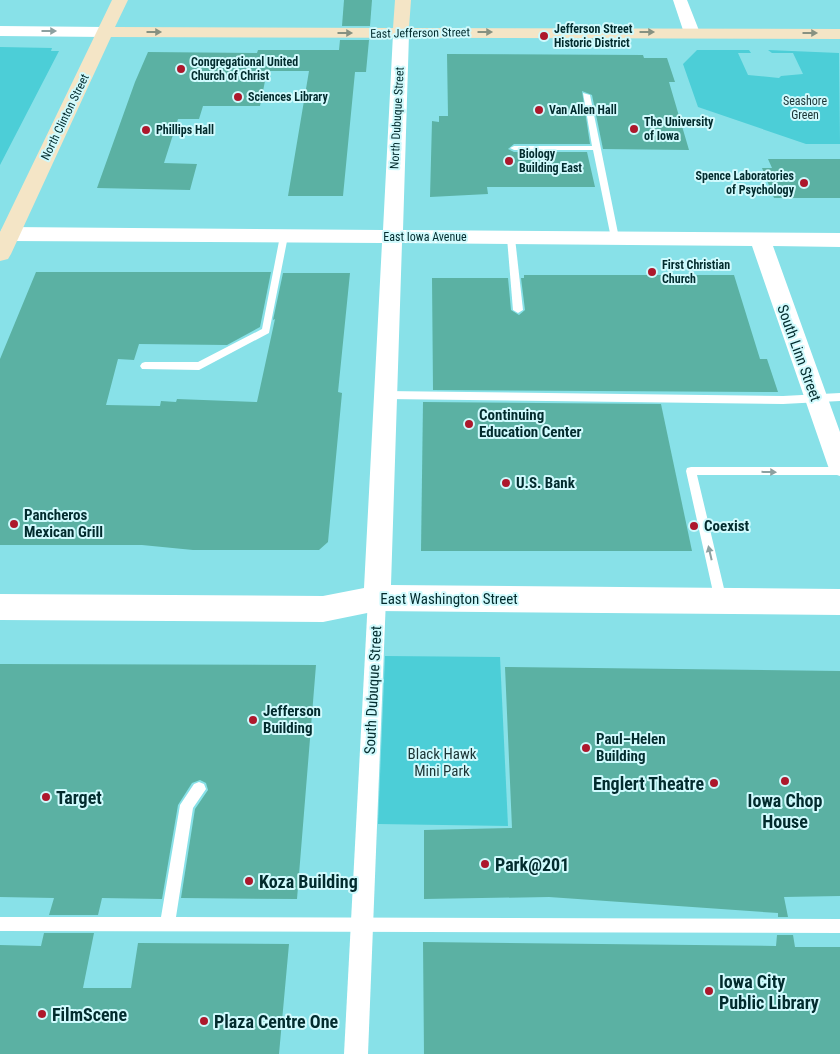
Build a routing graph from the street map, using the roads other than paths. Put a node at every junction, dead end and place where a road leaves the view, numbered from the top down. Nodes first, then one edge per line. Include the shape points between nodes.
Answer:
1 (120, 0) edge
2 (403, 0) edge
3 (680, 0) edge
4 (0, 31) edge
5 (105, 32) junction
6 (692, 33) junction
7 (401, 34) junction
8 (840, 34) edge
9 (586, 95) dead end
10 (514, 148) dead end
11 (597, 148) junction
12 (9, 234) junction
13 (284, 236) junction
14 (391, 237) junction
15 (511, 238) junction
16 (615, 238) junction
17 (760, 240) junction
18 (840, 240) edge
19 (0, 254) edge
20 (518, 310) dead end
21 (145, 366) dead end
22 (385, 394) junction
23 (814, 397) junction
24 (840, 397) edge
25 (840, 466) edge
26 (840, 471) edge
27 (377, 598) junction
28 (721, 601) junction
29 (840, 602) edge
30 (0, 607) edge
31 (199, 789) dead end
32 (0, 924) edge
33 (167, 924) junction
34 (362, 925) junction
35 (840, 926) edge
36 (356, 1054) edge

1 - 5 main road, North Clinton Street
2 - 7 main road, North Dubuque Street
3 - 6 street
4 -> 5 street, East Jefferson Street
5 -> 7 main road, East Jefferson Street
5 - 12 main road, North Clinton Street
7 -> 6 main road, East Jefferson Street
6 -> 8 main road, East Jefferson Street
7 - 14 street, North Dubuque Street
9 - 11 lane
10 - 11 lane
11 - 16 lane
12 - 13 street, East Iowa Avenue
12 - 19 main road, North Clinton Street
13 - 14 street, East Iowa Avenue
13 - 21 lane via 266,331 200,366
14 - 15 street, East Iowa Avenue
14 - 22 street, South Dubuque Street
15 - 16 street, East Iowa Avenue
15 - 20 lane
16 - 17 street, East Iowa Avenue
17 - 18 street, East Iowa Avenue
17 - 23 street, South Linn Street
22 - 23 lane via 783,400
22 - 27 street, South Dubuque Street
23 - 24 lane
23 - 25 street, South Linn Street
28 -> 26 lane via 691,471
27 - 28 street, East Washington Street
27 - 30 street, East Washington Street via 323,609
27 - 34 street, South Dubuque Street
28 - 29 street, East Washington Street
31 - 33 lane via 187,805
32 - 33 lane
33 - 34 lane
34 - 35 lane
34 - 36 street, South Dubuque Street

